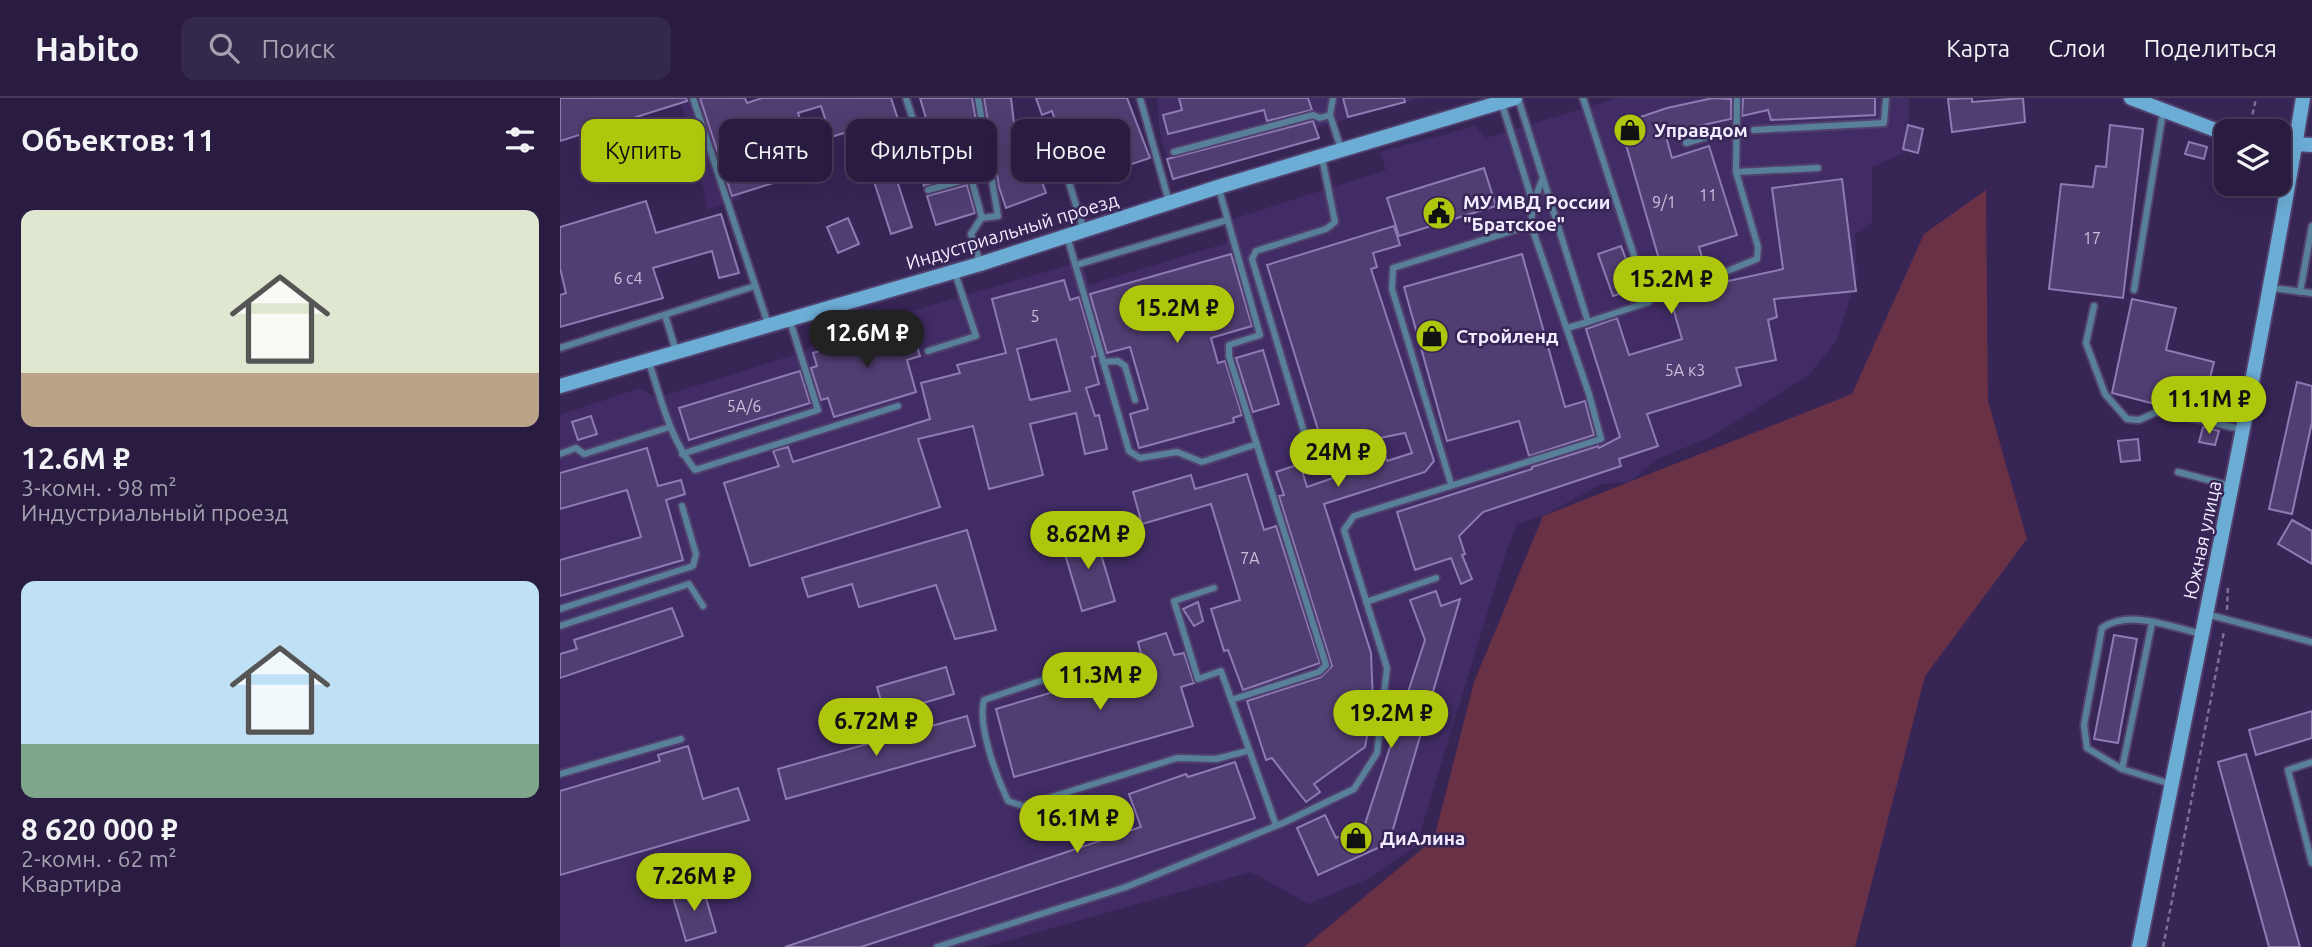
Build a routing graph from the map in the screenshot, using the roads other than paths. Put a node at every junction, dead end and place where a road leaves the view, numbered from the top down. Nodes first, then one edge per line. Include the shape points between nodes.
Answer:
1 (693, 98) edge
2 (906, 98) edge
3 (978, 98) edge
4 (1140, 98) edge
5 (1334, 98) edge
6 (1583, 98) edge
7 (1737, 98) edge
8 (1886, 98) edge
9 (2131, 98) edge
10 (2303, 98) edge
11 (1512, 99) edge
12 (2163, 111) junction
13 (1330, 115) junction
14 (913, 119) edge
15 (1737, 128) junction
16 (1754, 130) dead end
17 (2214, 130) edge
18 (1686, 143) dead end
19 (2291, 144) edge
20 (2295, 144) junction
21 (2312, 145) edge
22 (1341, 150) junction
23 (1174, 152) dead end
24 (1321, 156) junction
25 (1818, 168) dead end
26 (1737, 172) junction
27 (1542, 180) junction
28 (1069, 182) edge
29 (1218, 187) junction
30 (928, 190) dead end
31 (1169, 202) junction
32 (1534, 203) junction
33 (982, 217) junction
34 (1227, 220) junction
35 (1531, 225) junction
36 (2312, 226) edge
37 (1084, 231) junction
38 (1068, 236) junction
39 (980, 264) junction
40 (1076, 265) junction
41 (955, 271) junction
42 (1726, 272) dead end
43 (755, 286) junction
44 (2271, 288) junction
45 (2134, 290) dead end
46 (2300, 292) junction
47 (2312, 293) edge
48 (2094, 306) dead end
49 (665, 315) junction
50 (789, 318) junction
51 (1588, 322) junction
52 (768, 324) junction
53 (1567, 328) junction
54 (560, 348) edge
55 (928, 351) dead end
56 (676, 352) junction
57 (649, 360) junction
58 (1102, 362) junction
59 (560, 386) edge
60 (1135, 400) dead end
61 (898, 406) dead end
62 (670, 427) junction
63 (2244, 429) junction
64 (1257, 444) junction
65 (560, 454) edge
66 (682, 454) junction
67 (1314, 465) dead end
68 (2178, 472) dead end
69 (1451, 484) junction
70 (2233, 486) junction
71 (682, 506) dead end
72 (1436, 578) dead end
73 (1214, 588) dead end
74 (1366, 602) junction
75 (703, 606) dead end
76 (560, 609) edge
77 (2206, 614) junction
78 (2152, 623) junction
79 (560, 626) edge
80 (2202, 634) junction
81 (2312, 642) edge
82 (1072, 670) dead end
83 (1231, 701) junction
84 (681, 739) dead end
85 (1247, 751) junction
86 (2312, 762) edge
87 (2122, 769) junction
88 (560, 774) edge
89 (2171, 784) junction
90 (1276, 825) junction
91 (2312, 863) edge
92 (937, 947) edge
93 (2139, 947) edge

1 - 43 lane
2 - 14 lane
3 - 33 lane via 998,206 998,216
4 - 31 lane
5 - 13 lane
6 - 51 lane via 1649,302
7 - 15 lane
8 - 16 lane via 1884,123
9 - 12 street
10 - 20 street, Южная улица
11 - 22 street, Индустриальный проезд
11 - 27 lane
11 - 32 lane
12 - 17 street
12 - 45 lane
13 - 22 lane
13 - 23 lane via 1320,118 1313,114
15 - 18 lane
15 - 26 lane
19 - 20 street
20 - 21 street
20 - 44 street, Южная улица
22 - 24 street, Индустриальный проезд
24 - 29 street, Индустриальный проезд
24 - 67 lane via 1335,222 1256,251 1252,259
25 - 26 lane
26 - 42 lane via 1758,247 1757,259
27 - 32 lane
27 - 51 lane
28 - 37 lane
29 - 31 street, Индустриальный проезд
29 - 34 lane
30 - 33 lane via 971,178
31 - 37 street, Индустриальный проезд
32 - 35 lane
33 - 39 lane via 971,234
34 - 40 lane
34 - 64 lane via 1260,335 1229,345
35 - 53 lane
35 - 69 lane via 1393,268 1392,289
36 - 46 lane
37 - 38 street, Индустриальный проезд
38 - 39 street, Индустриальный проезд
38 - 40 lane
39 - 41 street, Индустриальный проезд
40 - 58 lane
41 - 50 street, Индустриальный проезд
41 - 55 lane via 976,336
43 - 49 lane
43 - 52 lane
44 - 46 lane
44 - 63 street, Южная улица
46 - 47 lane
48 - 63 lane via 2086,343 2105,394 2127,419 2139,420 2159,411
49 - 54 lane
49 - 56 lane
50 - 52 street, Индустриальный проезд
50 - 66 lane via 818,410
51 - 53 lane
52 - 56 street, Индустриальный проезд
53 - 69 lane via 1601,439
56 - 57 street, Индустриальный проезд
57 - 59 street, Индустриальный проезд
57 - 62 lane
58 - 60 lane via 1118,361 1125,366
58 - 64 lane via 1129,451 1140,458 1177,452 1202,462
61 - 66 lane via 695,470
62 - 65 lane via 584,454 576,448
62 - 66 lane
63 - 70 street, Южная улица
64 - 83 lane via 1326,666 1320,672
68 - 70 lane
69 - 74 lane via 1354,516 1344,530
70 - 77 street, Южная улица
71 - 76 lane via 696,554 693,566
72 - 74 lane
73 - 83 lane via 1174,601 1198,679 1221,671
74 - 90 lane via 1387,668 1377,753 1354,789
75 - 79 lane via 689,584
77 - 80 street, Южная улица
77 - 81 lane
78 - 80 lane
78 - 87 lane
78 - 87 lane via 2114,620 2102,628 2084,725 2087,748
80 - 89 street, Южная улица
82 - 85 lane via 984,700 981,712 1008,802 1023,806 1177,758 1216,759
83 - 85 lane
84 - 88 lane
85 - 90 lane
86 - 91 lane via 2288,769
87 - 89 lane
89 - 93 street, Южная улица
90 - 92 lane via 1126,887

